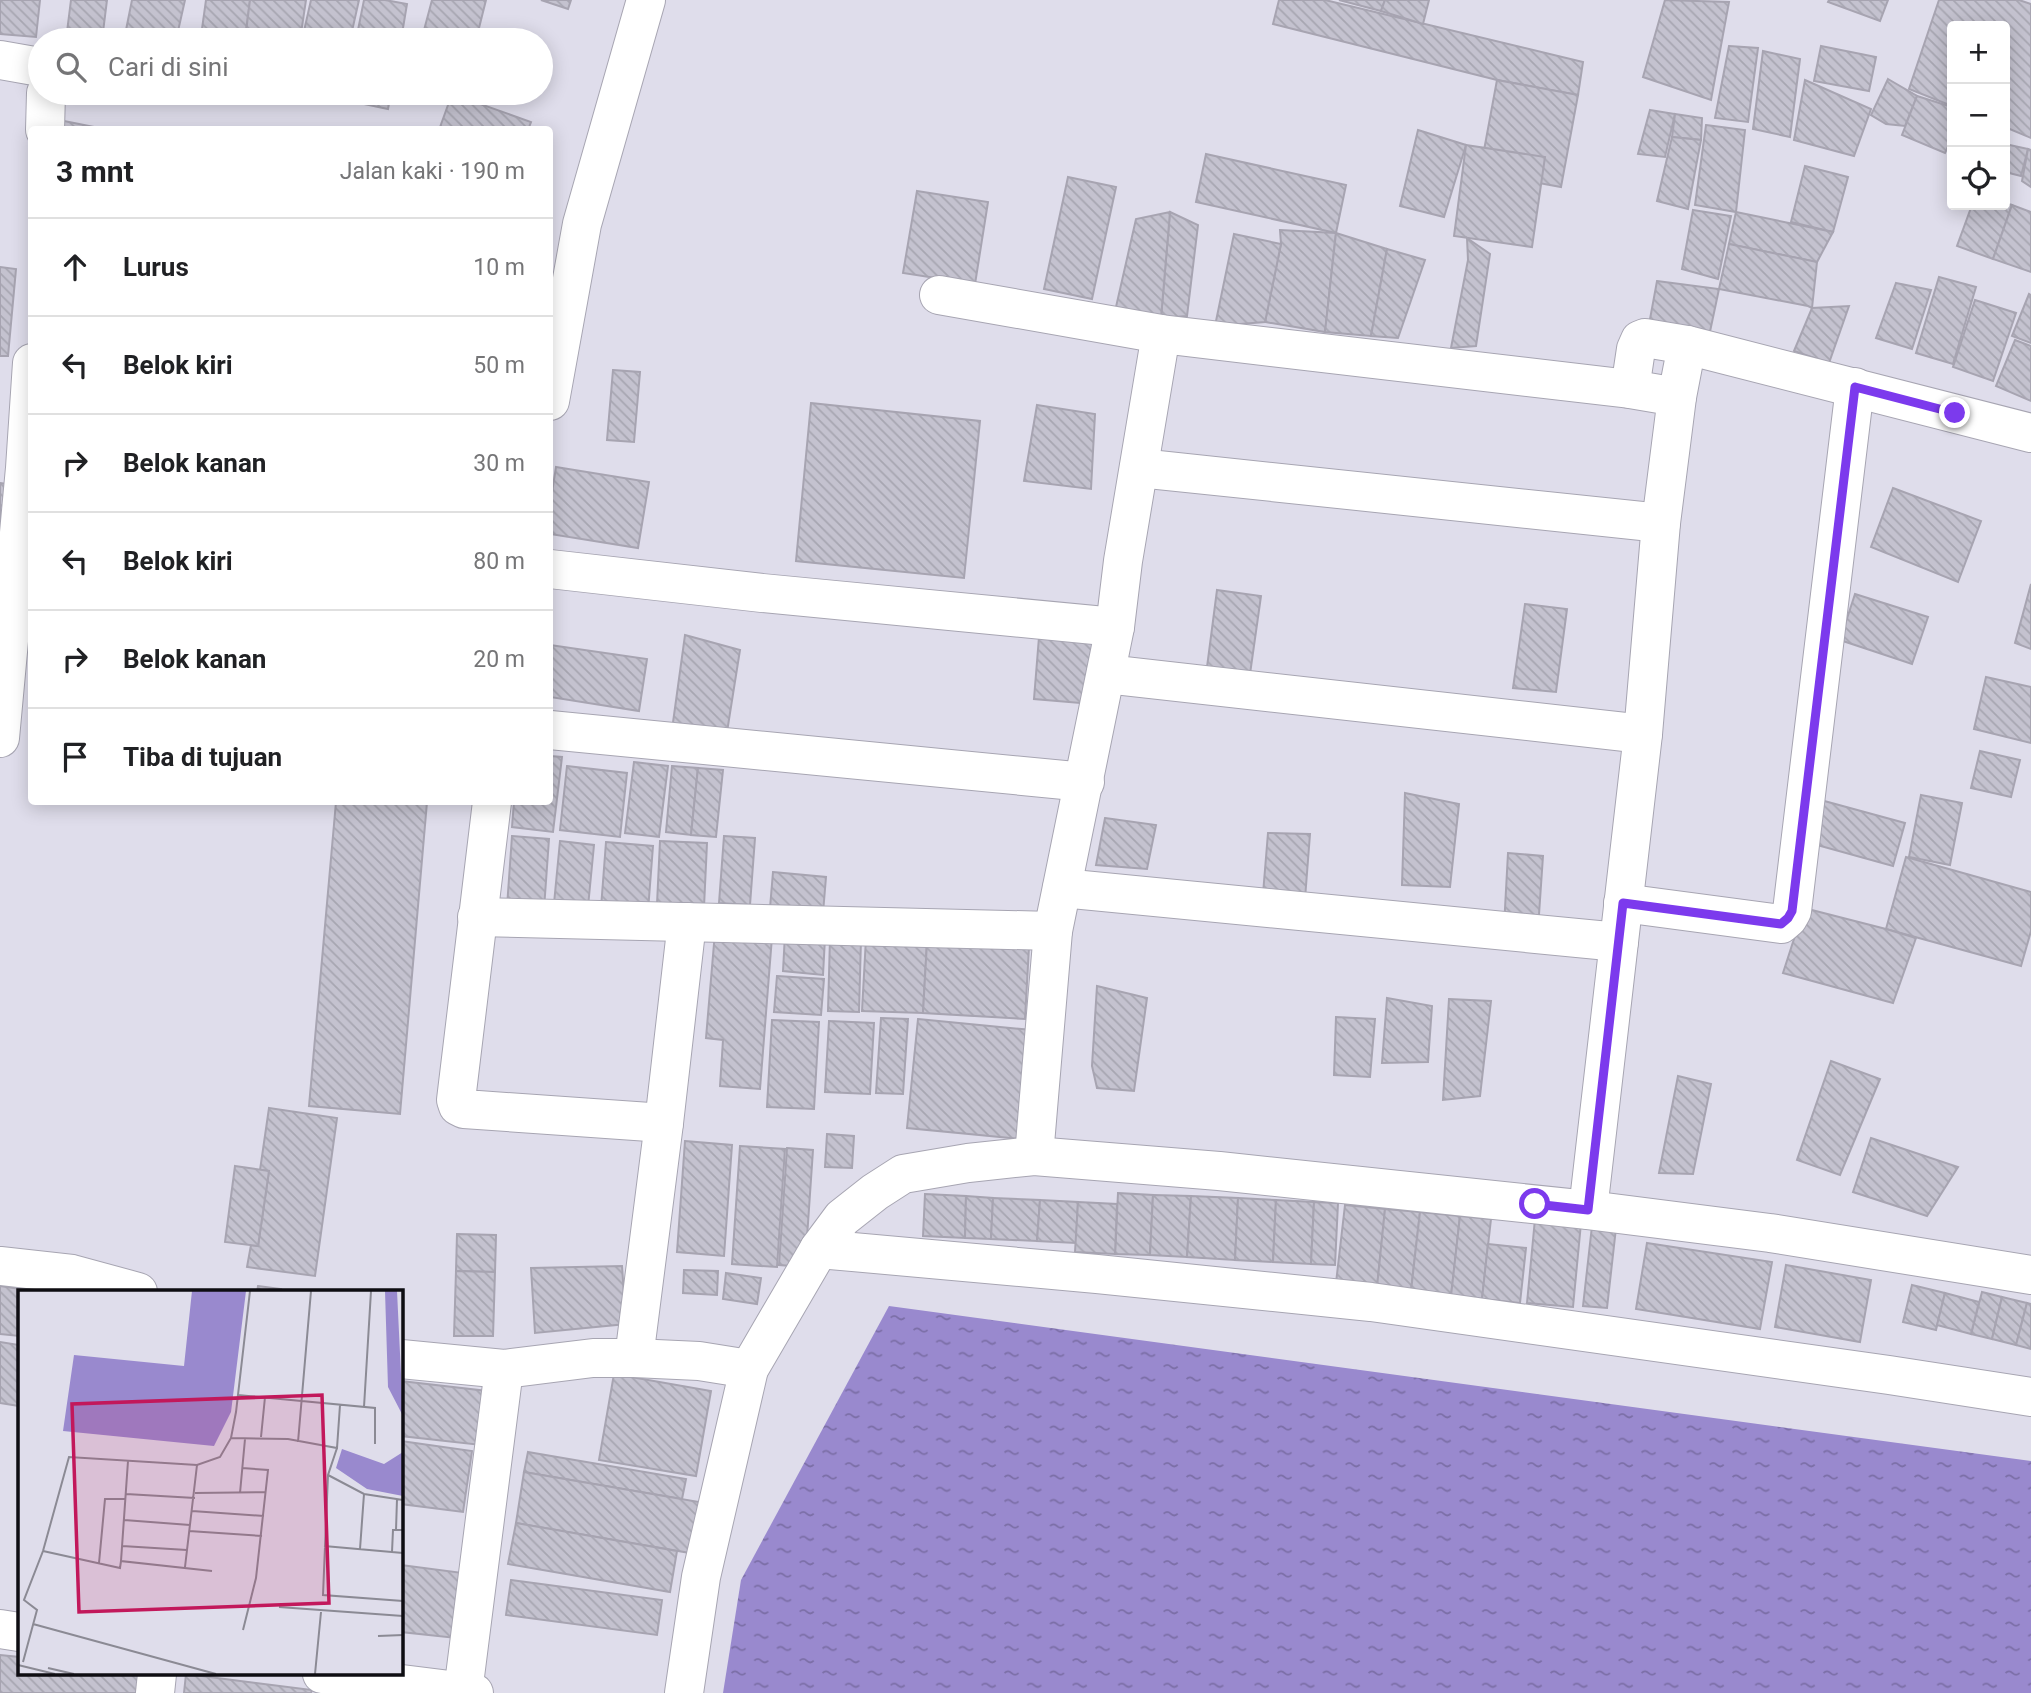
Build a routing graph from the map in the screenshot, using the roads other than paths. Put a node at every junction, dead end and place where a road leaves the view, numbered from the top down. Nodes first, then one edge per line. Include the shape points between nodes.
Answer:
1 (646, 0) edge
2 (0, 60) edge
3 (28, 64) edge
4 (46, 105) edge
5 (45, 126) edge
6 (939, 295) dead end
7 (1161, 334) junction
8 (1687, 345) junction
9 (553, 384) edge
10 (28, 385) edge
11 (1855, 387) junction
12 (1630, 389) junction
13 (1676, 397) junction
14 (2031, 433) edge
15 (13, 467) edge
16 (1139, 468) junction
17 (1661, 523) junction
18 (553, 569) edge
19 (1115, 627) junction
20 (1106, 674) junction
21 (553, 730) edge
22 (1643, 734) junction
23 (0, 738) edge
24 (1085, 782) junction
25 (492, 805) edge
26 (1062, 888) junction
27 (1623, 903) junction
28 (477, 917) junction
29 (687, 922) junction
30 (1053, 931) junction
31 (1619, 942) junction
32 (664, 1124) junction
33 (1034, 1156) junction
34 (1588, 1210) junction
35 (819, 1249) junction
36 (0, 1266) edge
37 (2031, 1275) edge
38 (131, 1290) edge
39 (634, 1358) junction
40 (402, 1359) edge
41 (504, 1369) junction
42 (749, 1369) junction
43 (2031, 1397) edge
44 (0, 1629) edge
45 (18, 1632) edge
46 (338, 1676) edge
47 (469, 1692) edge
48 (684, 1693) edge

1 - 9 street via 582,224
2 - 3 street
4 - 5 street
6 - 7 street
7 - 12 street
7 - 16 street
8 - 11 street
8 - 12 street via 1640,340
8 - 13 street
10 - 15 street
11 - 14 street
11 - 27 street via 1792,911 1781,924
12 - 13 street
13 - 17 street
15 - 23 street
16 - 17 street
16 - 19 street
17 - 22 street
18 - 19 street
19 - 20 street
20 - 22 street
20 - 24 street
21 - 24 street
22 - 27 street
24 - 26 street
25 - 28 street
26 - 30 street
26 - 31 street
27 - 31 street
28 - 29 street
28 - 32 street via 458,1106
29 - 30 street
29 - 32 street
30 - 33 street
31 - 34 street
32 - 39 street
33 - 34 street
33 - 35 street via 903,1174 842,1218
34 - 37 street via 1770,1233
35 - 42 street
35 - 43 street via 1371,1302
36 - 38 street via 72,1274
39 - 41 street
39 - 42 street
40 - 41 street
41 - 47 street
42 - 48 street via 701,1577
44 - 45 street
46 - 47 street

